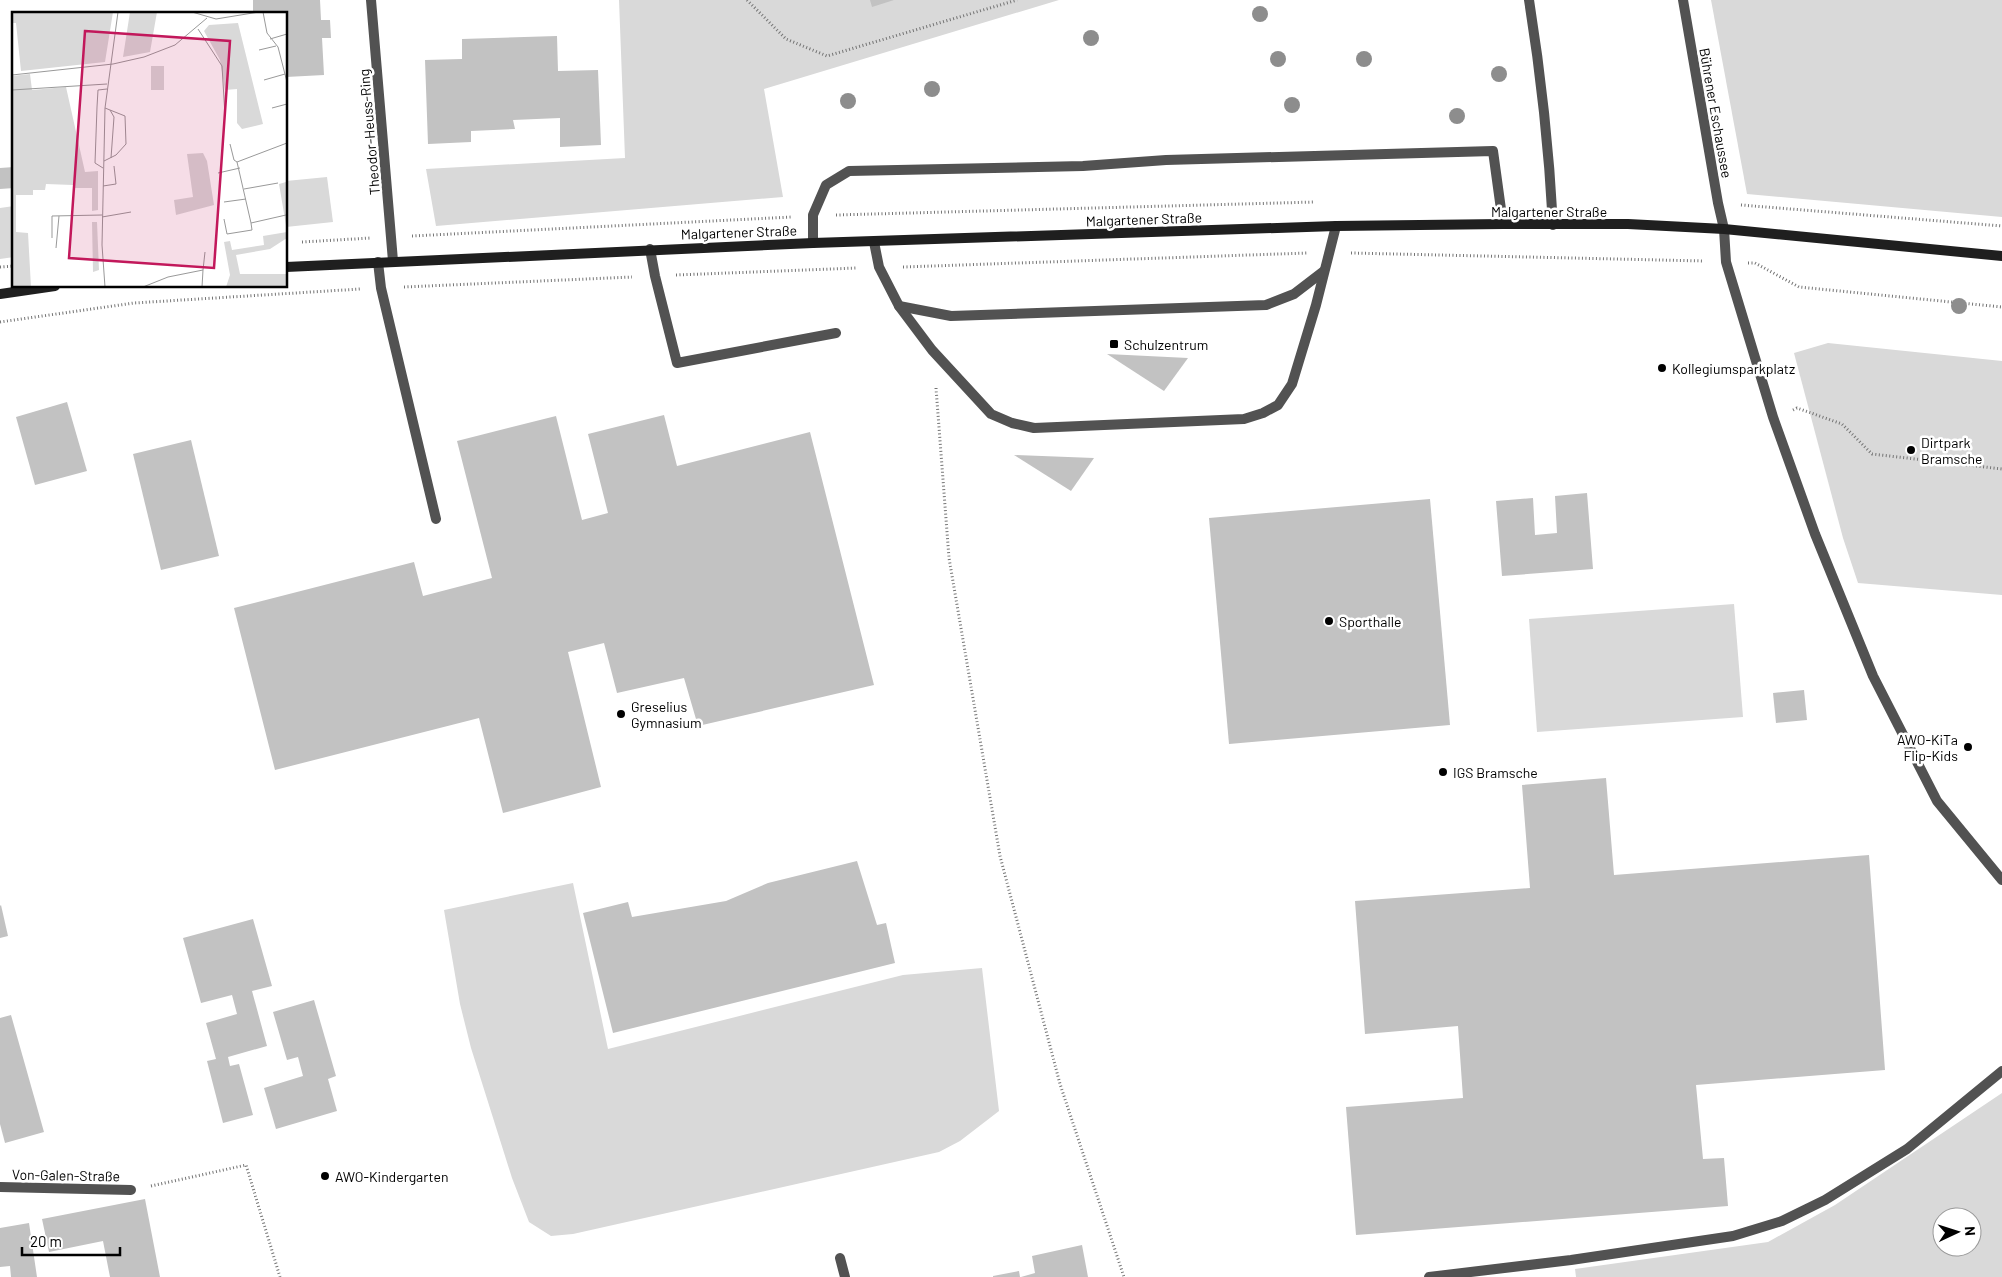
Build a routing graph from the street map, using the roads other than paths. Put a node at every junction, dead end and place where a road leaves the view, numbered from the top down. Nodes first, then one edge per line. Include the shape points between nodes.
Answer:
1 (371, 0) edge
2 (1529, 0) edge
3 (1683, 0) edge
4 (1503, 224) junction
5 (1553, 225) junction
6 (1336, 226) junction
7 (1724, 229) junction
8 (874, 242) junction
9 (813, 243) junction
10 (650, 249) junction
11 (2002, 256) edge
12 (393, 261) junction
13 (378, 262) junction
14 (288, 267) edge
15 (1324, 271) junction
16 (41, 288) edge
17 (0, 294) edge
18 (899, 306) junction
19 (836, 333) dead end
20 (436, 519) dead end
21 (2002, 880) edge
22 (2002, 1071) edge
23 (0, 1188) edge
24 (131, 1190) road end
25 (840, 1258) dead end
26 (845, 1277) edge
27 (1429, 1277) edge

1 - 12 street, Theodor-Heuss-Ring
2 - 5 street via 1542,80
3 - 7 street, Bührener Eschaussee
4 - 5 street, Malgartener Straße
4 - 6 street, Malgartener Straße
4 - 9 street via 1493,151 1331,155 1083,166 849,171 826,185 813,215
5 - 7 street, Malgartener Straße via 1628,224
6 - 8 street, Malgartener Straße
6 - 15 street
7 - 11 street, Malgartener Straße
7 - 21 street, Bührener Eschaussee via 1726,262 1774,417 1815,534 1873,676 1936,801
8 - 9 street, Malgartener Straße
8 - 18 street via 879,267
9 - 10 street, Malgartener Straße
10 - 12 street, Malgartener Straße
10 - 19 street via 677,363
12 - 13 street, Malgartener Straße
13 - 14 street, Malgartener Straße
13 - 20 street via 381,288
15 - 18 street via 1294,294 1266,305 951,316
15 - 18 street via 1292,384 1278,406 1244,419 1034,428 1012,423 991,414 932,350
16 - 17 street
22 - 27 street via 1907,1149 1824,1200 1782,1221 1734,1236
23 - 24 street, Von-Galen-Straße
25 - 26 street

